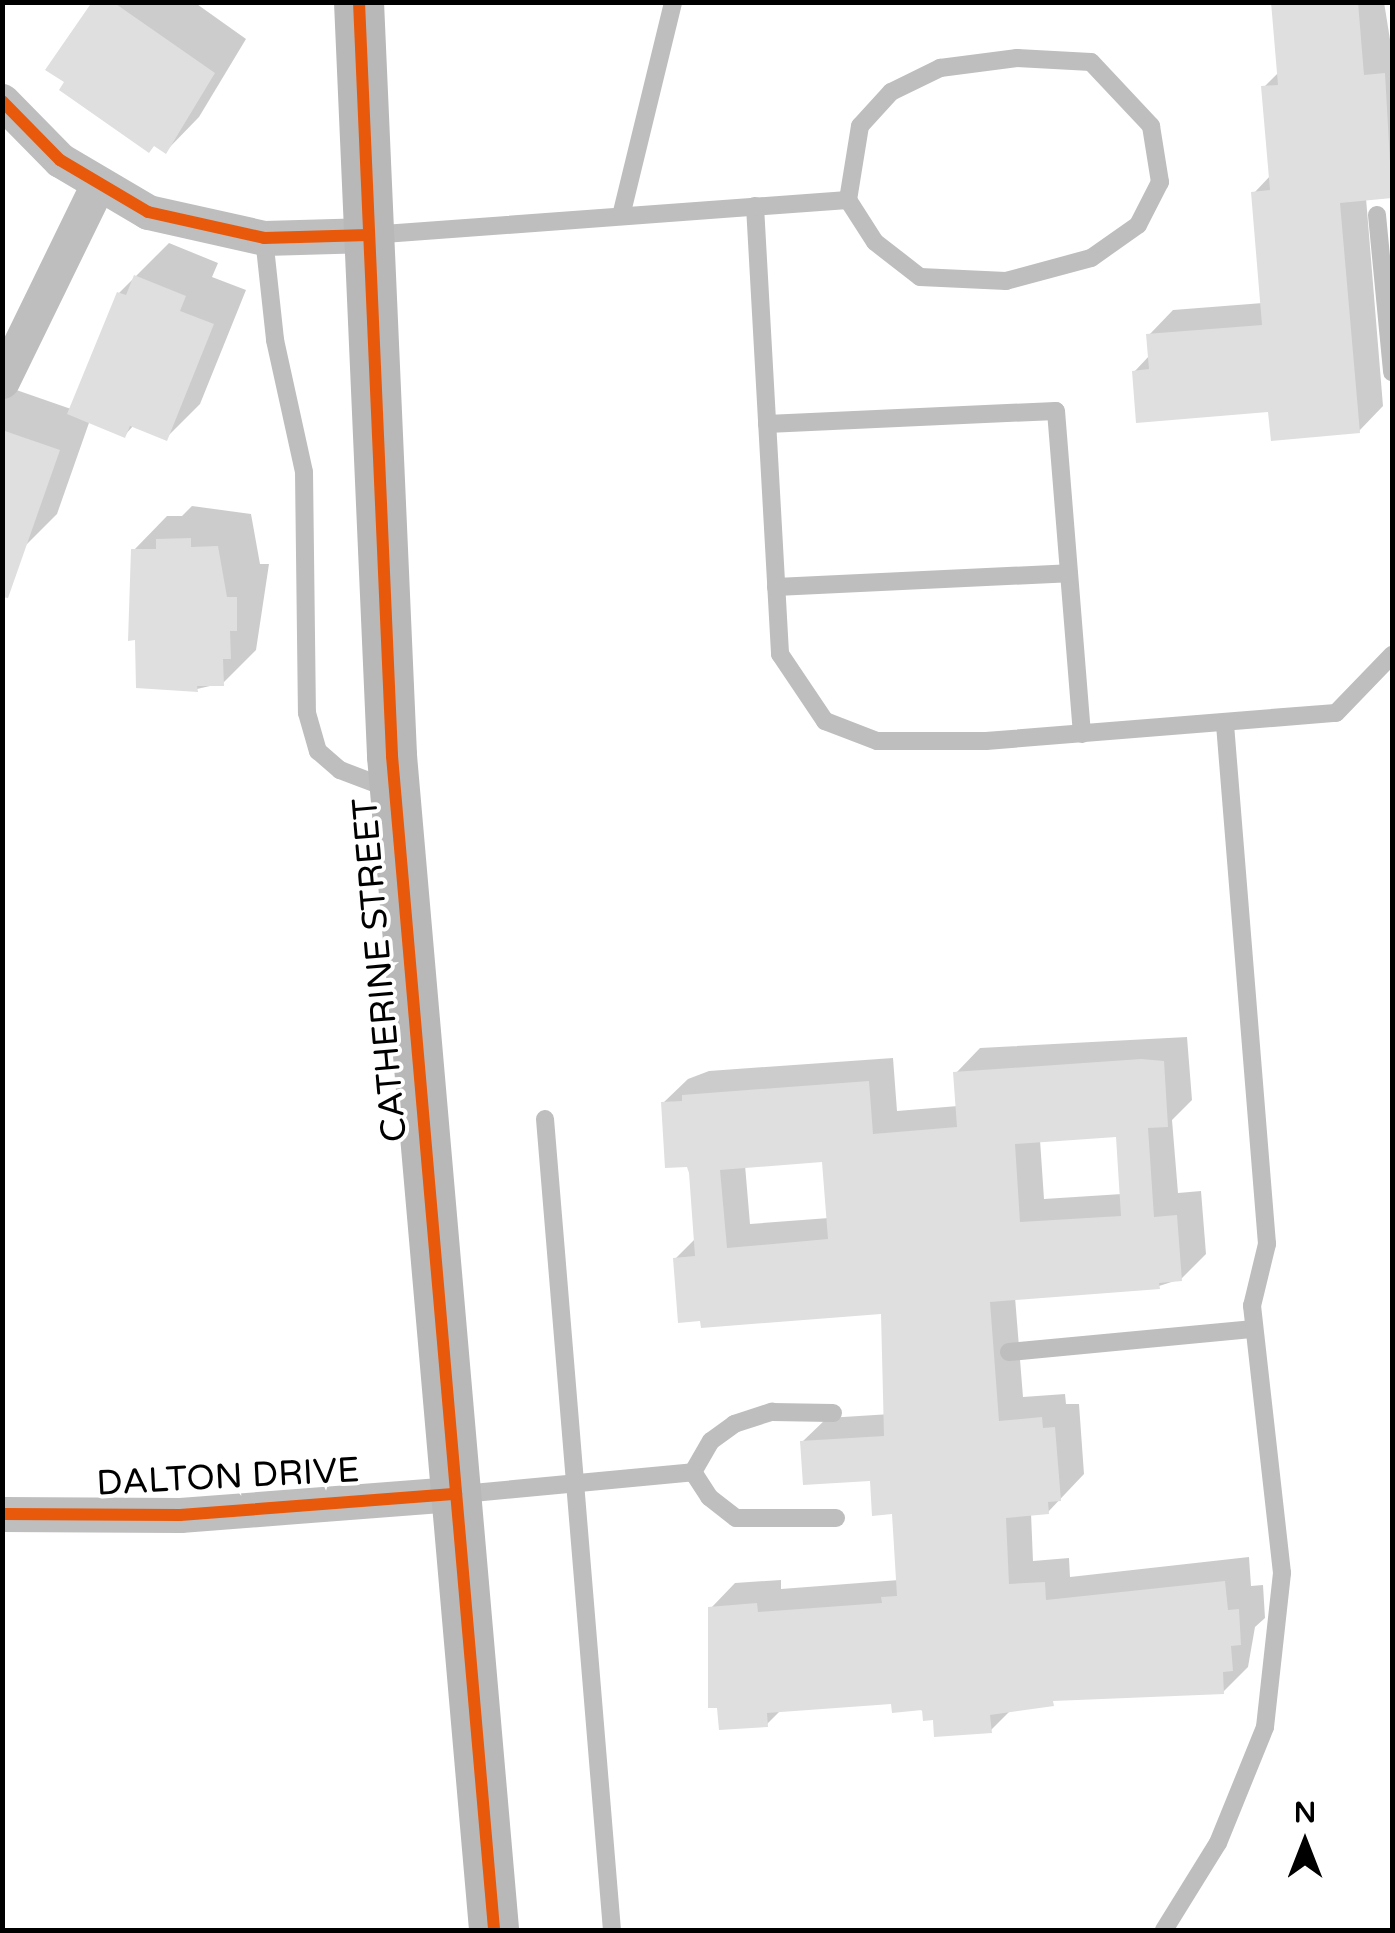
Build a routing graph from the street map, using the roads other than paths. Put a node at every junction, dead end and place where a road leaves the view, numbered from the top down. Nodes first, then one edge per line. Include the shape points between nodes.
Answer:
1 (358, 2) edge
2 (673, 2) edge
3 (2, 101) edge
4 (97, 186) junction
5 (848, 200) junction
6 (755, 206) junction
7 (1377, 215) dead end
8 (621, 216) junction
9 (369, 235) junction
10 (264, 238) junction
11 (1392, 372) edge
12 (2, 381) edge
13 (767, 424) junction
14 (1069, 573) junction
15 (776, 588) junction
16 (1392, 655) edge
17 (1225, 724) junction
18 (1082, 734) junction
19 (395, 791) junction
20 (545, 1119) dead end
21 (1254, 1329) junction
22 (1009, 1352) dead end
23 (833, 1413) dead end
24 (693, 1472) junction
25 (576, 1479) junction
26 (456, 1494) junction
27 (2, 1514) edge
28 (836, 1518) dead end
29 (494, 1930) edge
30 (612, 1930) edge
31 (1164, 1930) edge

1 - 9 street, CATHERINE STREET
2 - 8 lane
3 - 4 street via 60,160
4 - 10 street via 197,227
4 - 12 street
5 - 5 lane via 860,126 891,92 940,68 1017,58 1091,62 1151,126 1160,182 1138,225 1091,258 1006,281 920,278 875,242
5 - 6 lane
6 - 8 lane
6 - 13 lane
7 - 11 lane
8 - 9 lane
9 - 10 street
9 - 19 street, CATHERINE STREET
10 - 19 lane via 276,340 304,472 308,713 318,751 340,770
13 - 14 lane via 1056,411
13 - 15 lane
14 - 15 lane
14 - 18 lane
15 - 18 lane via 780,654 825,721 877,742
16 - 17 lane via 1336,713
17 - 18 lane
17 - 21 lane via 1268,1244 1252,1306
19 - 26 street, CATHERINE STREET
20 - 25 lane
21 - 22 lane
21 - 31 lane via 1282,1574 1265,1727 1218,1842
23 - 24 lane via 772,1412 734,1424 711,1442
24 - 25 lane
24 - 28 lane via 708,1497 736,1518
25 - 26 lane
25 - 30 lane
26 - 27 street, DALTON DRIVE via 180,1515
26 - 29 street, CATHERINE STREET

